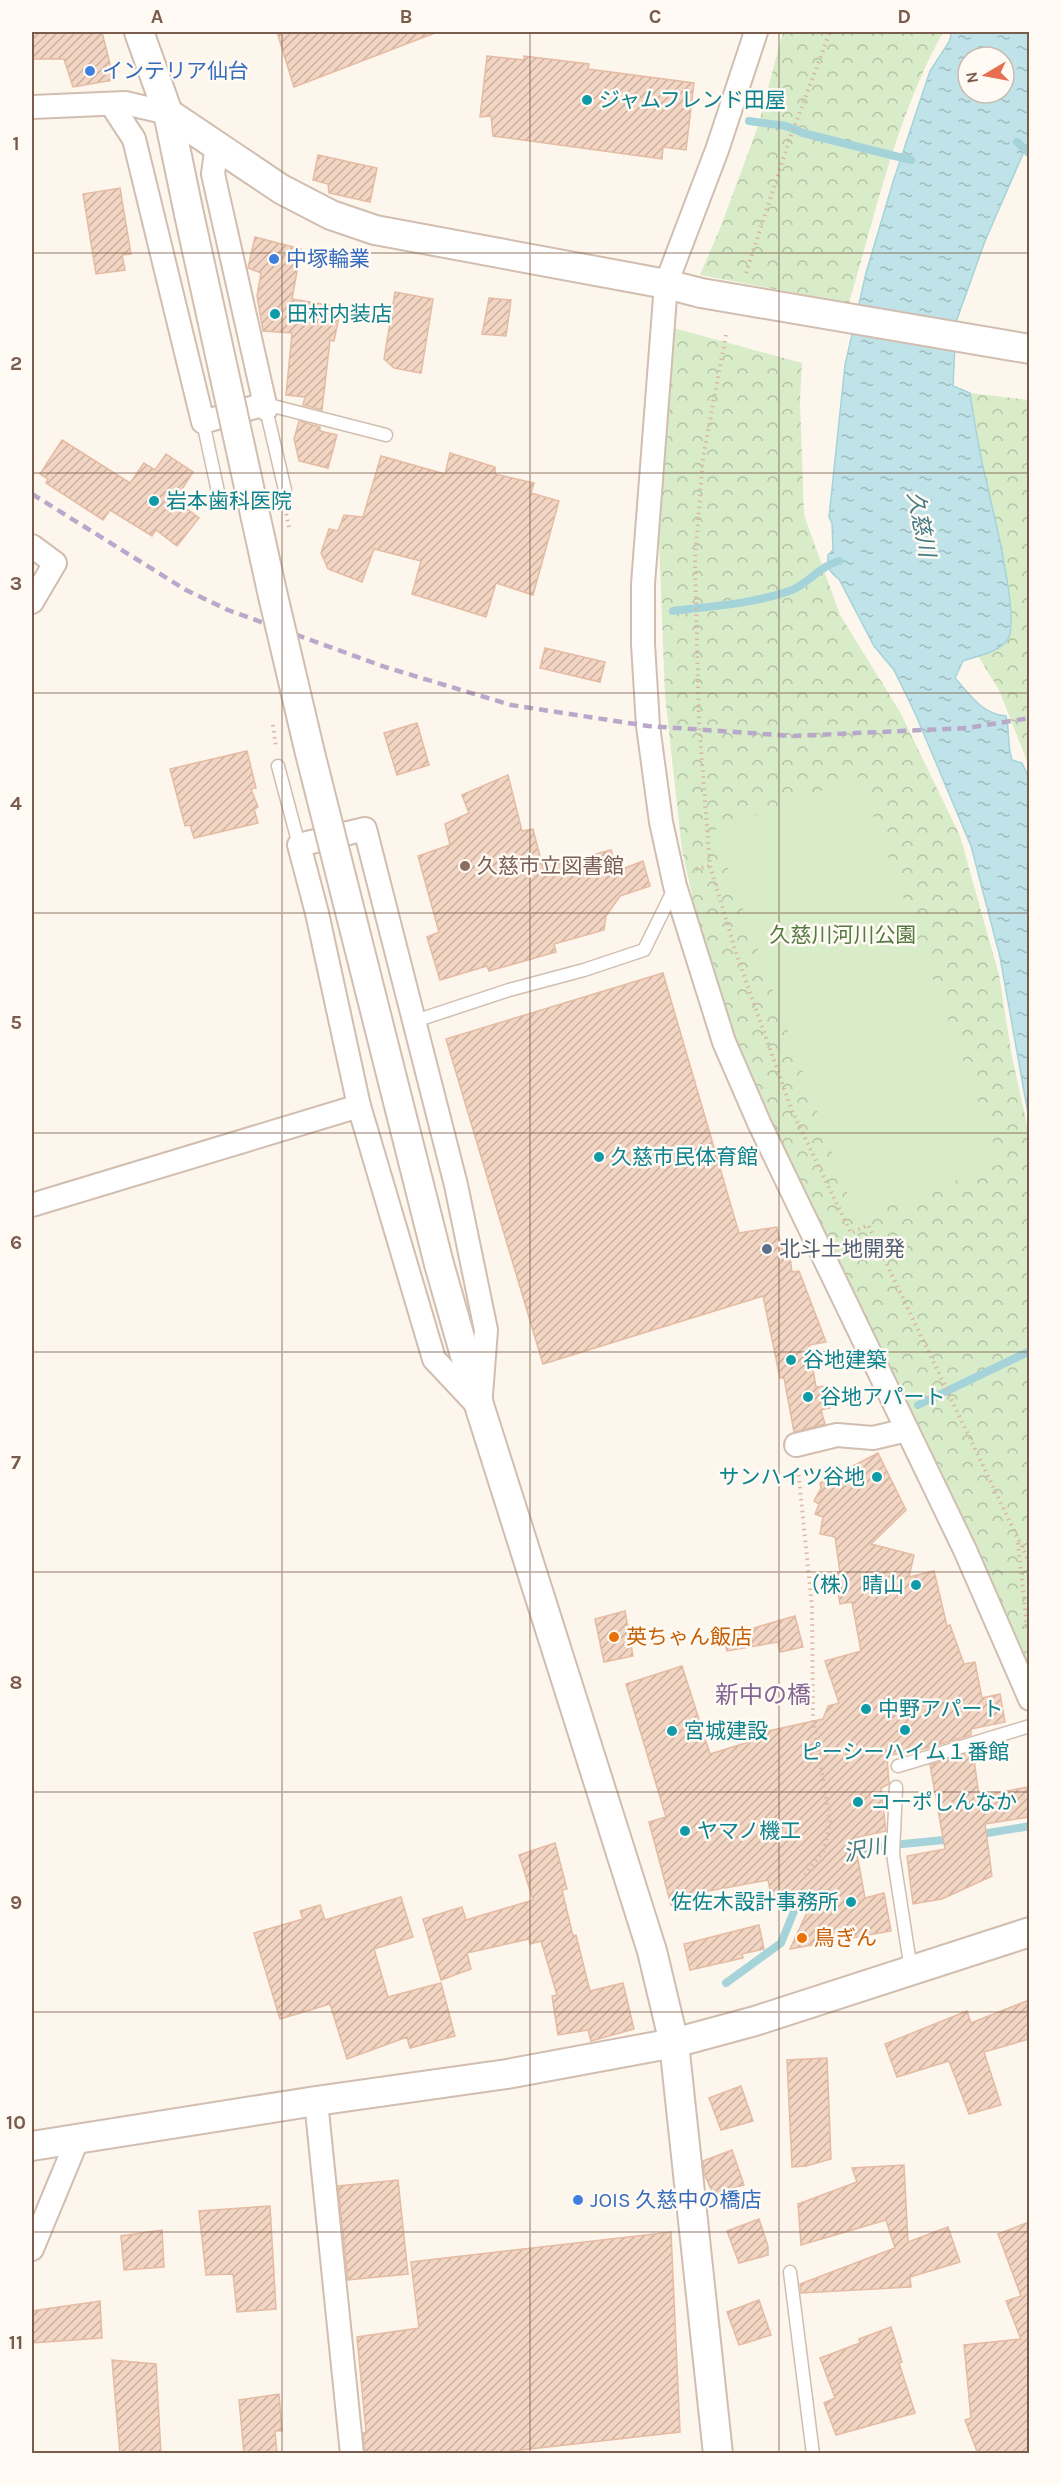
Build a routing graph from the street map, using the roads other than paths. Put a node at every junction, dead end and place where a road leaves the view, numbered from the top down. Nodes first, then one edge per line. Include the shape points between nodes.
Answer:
1 (139, 32) edge
2 (756, 32) edge
3 (111, 104) junction
4 (32, 108) edge
5 (168, 113) junction
6 (217, 145) junction
7 (666, 284) junction
8 (1029, 349) edge
9 (265, 406) junction
10 (203, 422) junction
11 (386, 435) dead end
12 (285, 490) dead end
13 (220, 501) dead end
14 (32, 546) edge
15 (32, 602) edge
16 (278, 766) dead end
17 (299, 845) junction
18 (675, 886) junction
19 (416, 1022) junction
20 (359, 1106) junction
21 (32, 1205) edge
22 (480, 1408) junction
23 (907, 1430) junction
24 (796, 1445) road end
25 (1029, 1699) edge
26 (1029, 1726) edge
27 (898, 1766) dead end
28 (896, 1787) dead end
29 (1029, 1932) edge
30 (911, 1971) junction
31 (674, 2043) junction
32 (316, 2101) junction
33 (78, 2138) junction
34 (32, 2146) edge
35 (32, 2249) edge
36 (790, 2272) dead end
37 (352, 2454) edge
38 (718, 2454) edge
39 (813, 2454) edge

1 - 5 street
2 - 7 street
3 - 4 street
3 - 5 street via 125,103
3 - 10 street via 134,140
5 - 6 street
5 - 22 street, bridge via 310,753 439,1264
6 - 7 street via 281,189 331,215 375,230
6 - 9 street via 213,174
7 - 8 street, bridge
7 - 18 street via 643,584 643,644 651,748
9 - 10 street
9 - 11 lane
9 - 12 lane
10 - 13 lane
14 - 15 street via 55,563
16 - 17 lane
17 - 19 street via 365,829
17 - 20 street
18 - 19 lane via 644,950
18 - 23 street via 724,1042
19 - 22 street via 486,1330
20 - 21 street
20 - 22 street via 434,1359
22 - 31 street via 652,1951
23 - 24 street via 873,1438 837,1435
23 - 25 street
26 - 27 lane
28 - 30 lane via 893,1854
29 - 30 street
30 - 31 street
31 - 32 street via 507,2074
31 - 38 street
32 - 33 street
32 - 37 street
33 - 34 street
33 - 35 street
36 - 39 lane

